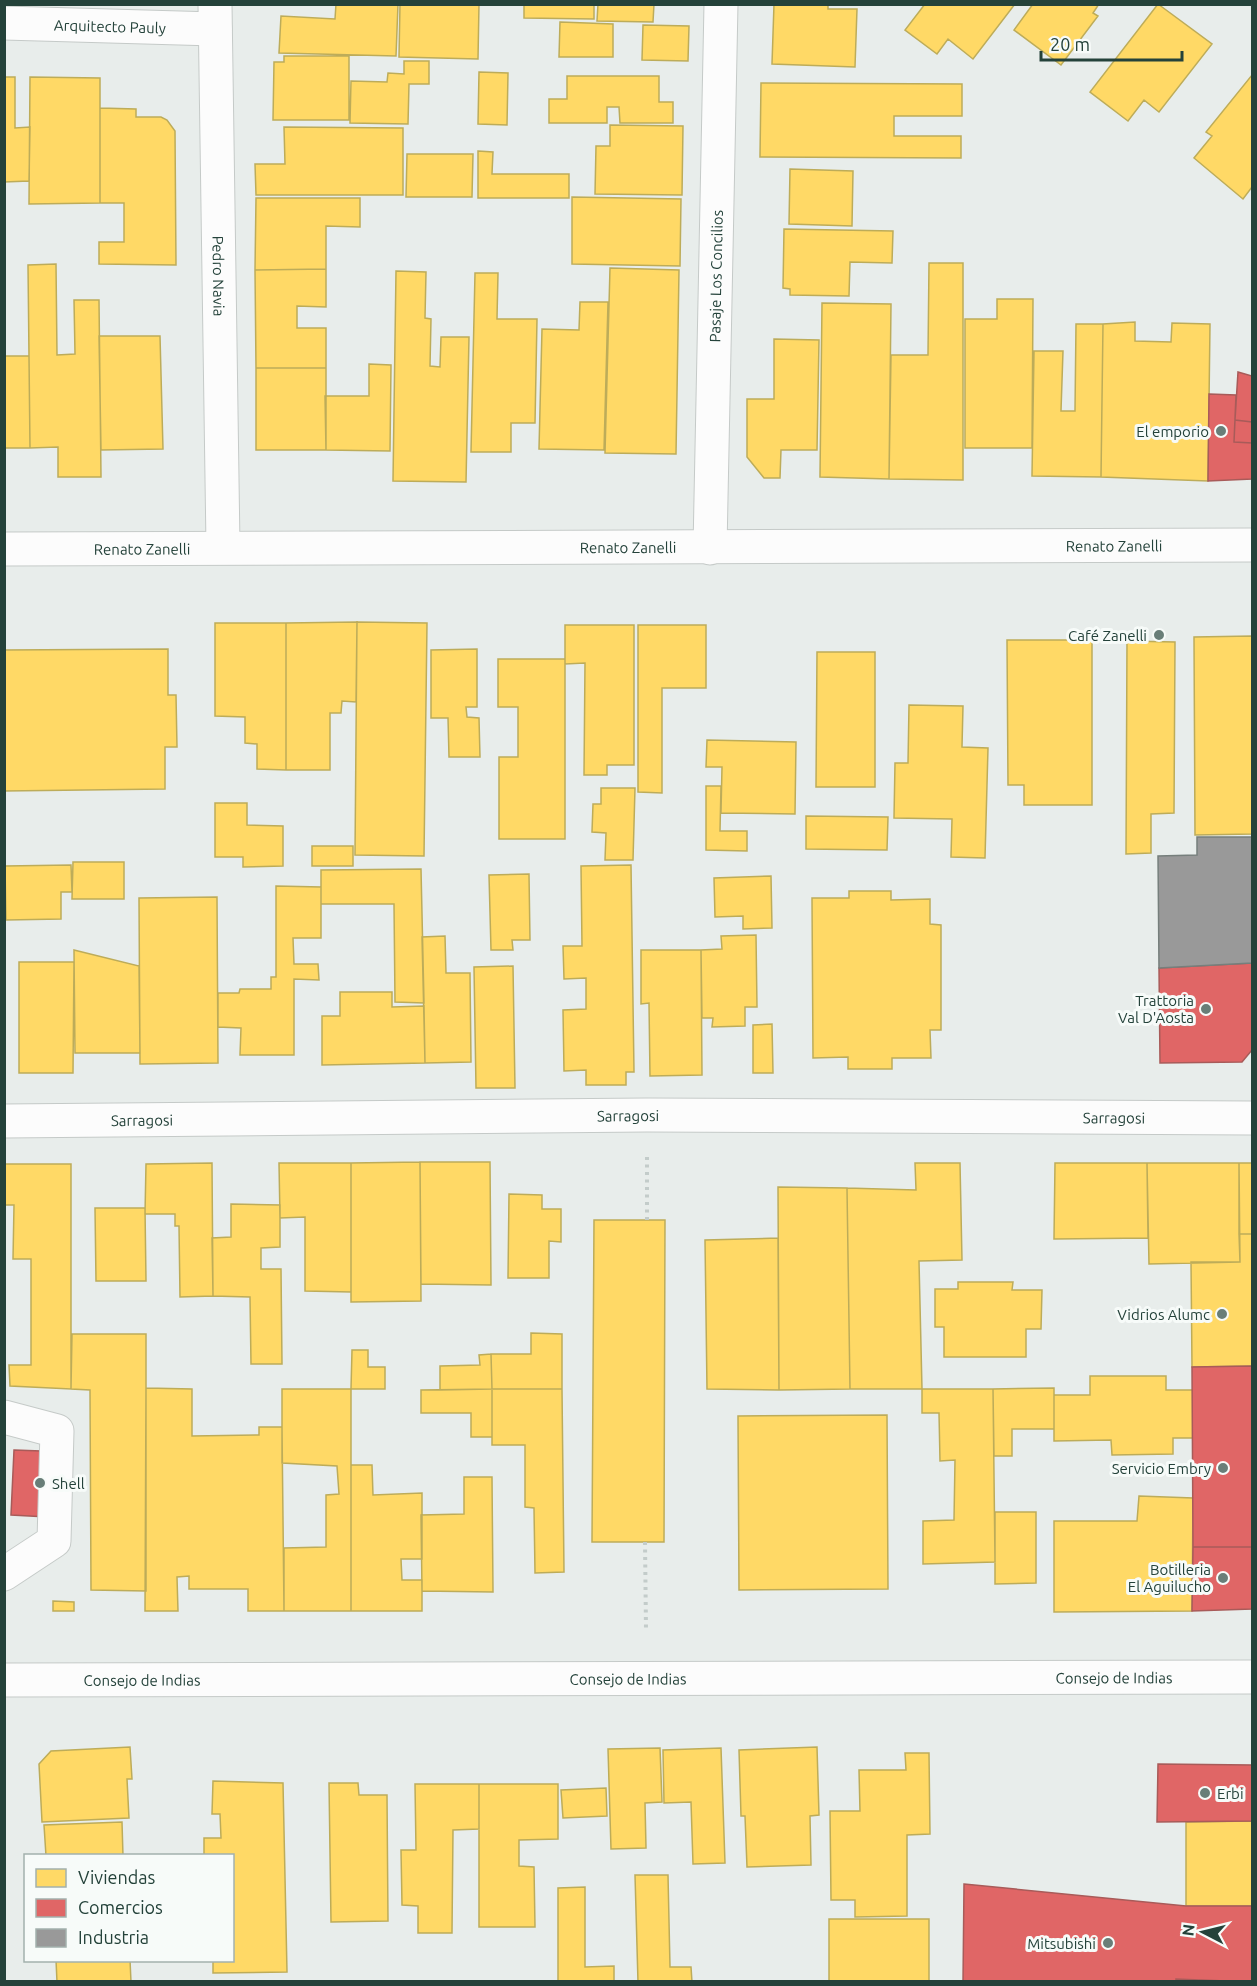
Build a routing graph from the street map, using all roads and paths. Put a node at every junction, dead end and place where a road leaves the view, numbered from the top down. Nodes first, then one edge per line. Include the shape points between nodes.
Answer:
1 (721, 4) edge
2 (215, 17) edge
3 (4, 23) edge
4 (223, 546) junction
5 (1252, 546) edge
6 (710, 548) junction
7 (4, 549) edge
8 (1252, 1118) edge
9 (4, 1121) edge
10 (647, 1162) dead end
11 (647, 1220) dead end
12 (4, 1417) edge
13 (645, 1542) dead end
14 (4, 1574) edge
15 (646, 1630) dead end
16 (1252, 1677) edge
17 (4, 1680) edge

1 - 6 street, Pasaje Los Concilios
2 - 3 street, Arquitecto Pauly
2 - 4 street, Pedro Navia
4 - 6 street, Renato Zanelli
4 - 7 street, Renato Zanelli
5 - 6 street, Renato Zanelli
8 - 9 street, Sarragosi via 647,1115
10 - 11 path
12 - 14 street via 57,1431 54,1541
13 - 15 path
16 - 17 street, Consejo de Indias

